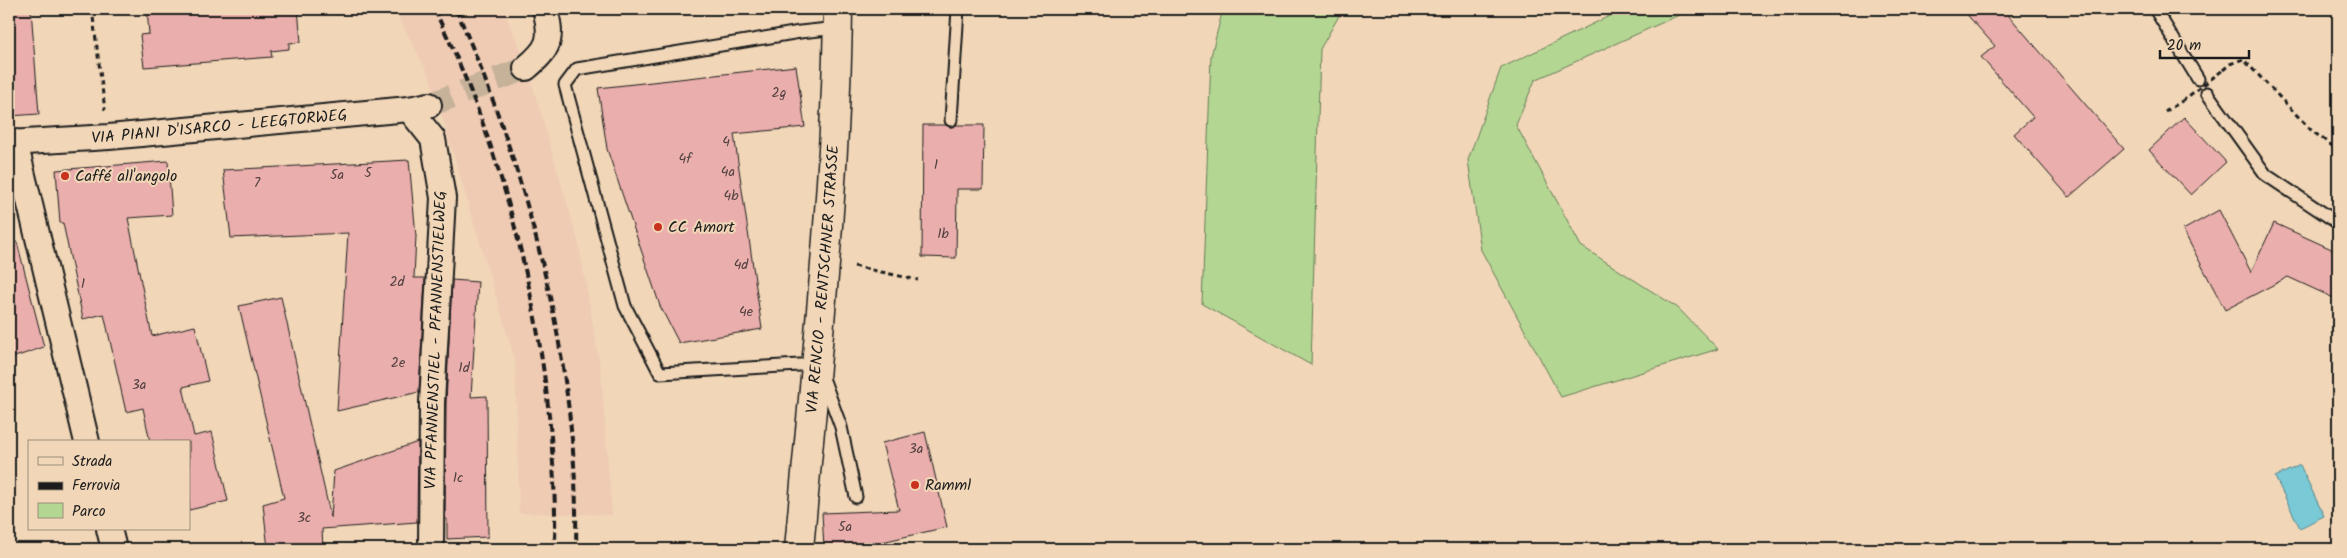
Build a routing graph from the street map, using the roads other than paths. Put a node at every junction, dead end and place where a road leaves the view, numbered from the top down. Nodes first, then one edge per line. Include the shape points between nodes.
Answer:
1 (544, 9) edge
2 (958, 9) edge
3 (2155, 9) edge
4 (838, 19) edge
5 (526, 68) tunnel mouth
6 (2198, 79) dead end
7 (2207, 93) dead end
8 (419, 107) joint
9 (951, 120) dead end
10 (12, 143) edge
11 (2338, 223) edge
12 (817, 363) junction
13 (87, 440) edge
14 (856, 497) dead end
15 (109, 530) edge
16 (114, 549) edge
17 (432, 549) edge
18 (799, 549) edge

1 - 5 street via 549,26 548,43 540,56
2 - 9 lane
3 - 6 lane
4 - 12 street, VIA RENCIO - RENTSCHNER STRASSE via 838,92
4 - 12 lane via 800,32 577,69 566,85 625,306 660,373
7 - 11 lane via 2266,175
8 - 10 street, VIA PIANI D'ISARCO - LEEGTORWEG via 109,137
8 - 17 street, VIA PFANNENSTIEL - PFANNENSTIELWEG via 433,139 443,198 432,403
10 - 13 street
12 - 14 lane via 841,427
12 - 18 street, VIA RENCIO - RENTSCHNER STRASSE
15 - 16 street

